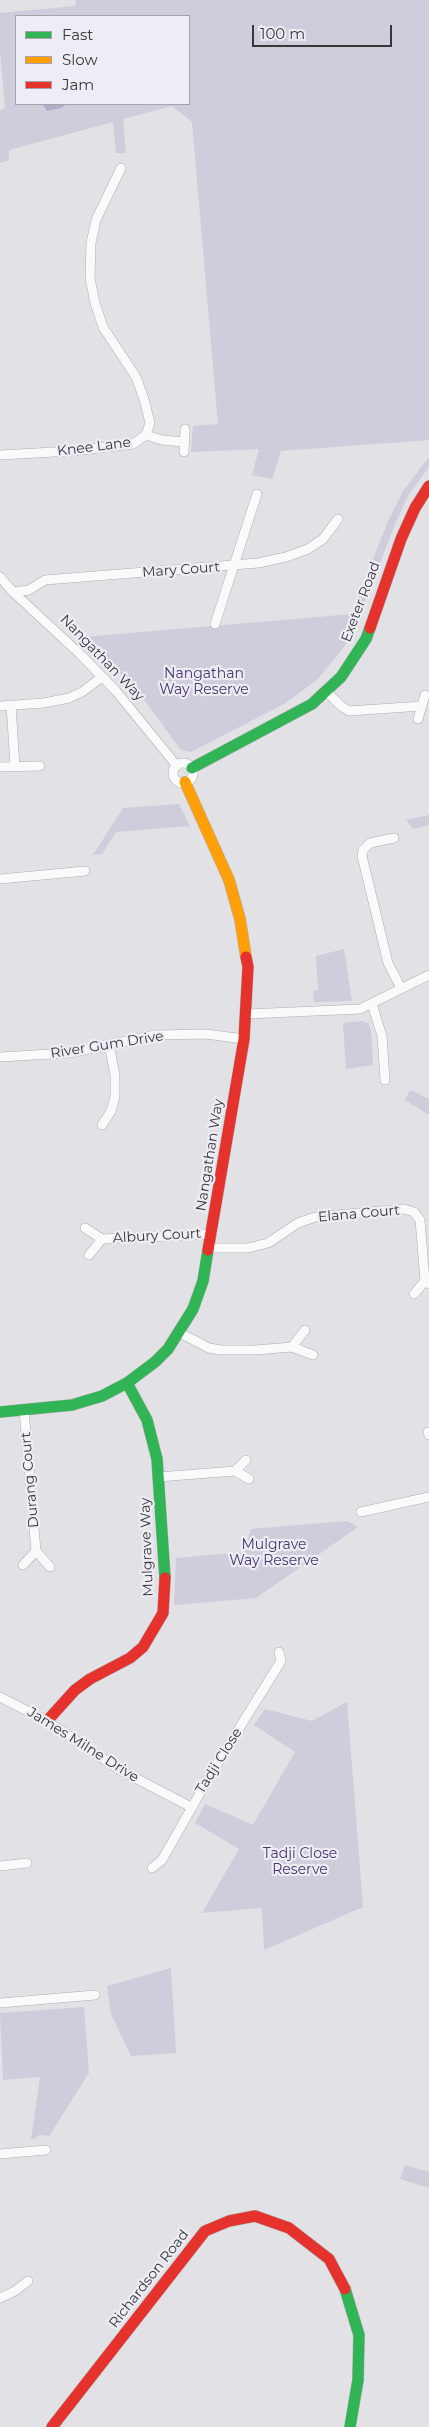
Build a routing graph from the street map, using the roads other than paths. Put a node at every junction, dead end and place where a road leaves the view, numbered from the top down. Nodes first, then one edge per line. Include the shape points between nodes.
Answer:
1 (121, 168) dead end
2 (185, 429) dead end
3 (146, 435) junction
4 (0, 455) edge
5 (429, 486) edge
6 (257, 494) dead end
7 (338, 519) dead end
8 (234, 566) junction
9 (0, 577) edge
10 (13, 592) junction
11 (215, 624) dead end
12 (102, 677) junction
13 (327, 692) junction
14 (426, 695) dead end
15 (11, 705) junction
16 (0, 706) edge
17 (422, 706) junction
18 (418, 719) dead end
19 (15, 766) junction
20 (40, 766) dead end
21 (177, 766) junction
22 (0, 767) edge
23 (192, 768) junction
24 (185, 782) junction
25 (394, 838) dead end
26 (85, 871) dead end
27 (0, 879) edge
28 (429, 975) edge
29 (400, 988) junction
30 (372, 1004) junction
31 (247, 1014) junction
32 (244, 1039) junction
33 (109, 1044) junction
34 (0, 1057) edge
35 (385, 1080) dead end
36 (102, 1125) dead end
37 (85, 1228) dead end
38 (212, 1234) junction
39 (102, 1239) junction
40 (209, 1248) junction
41 (89, 1255) dead end
42 (427, 1283) edge
43 (414, 1294) dead end
44 (305, 1330) dead end
45 (180, 1332) junction
46 (292, 1347) junction
47 (313, 1355) dead end
48 (127, 1383) junction
49 (24, 1410) junction
50 (0, 1412) edge
51 (246, 1460) dead end
52 (236, 1471) junction
53 (158, 1477) junction
54 (249, 1479) dead end
55 (429, 1497) edge
56 (361, 1512) dead end
57 (36, 1551) junction
58 (23, 1565) dead end
59 (50, 1567) dead end
60 (279, 1652) dead end
61 (0, 1697) edge
62 (47, 1721) junction
63 (191, 1807) junction
64 (27, 1863) dead end
65 (0, 1866) edge
66 (152, 1868) dead end
67 (95, 1995) dead end
68 (0, 2003) edge
69 (46, 2150) dead end
70 (0, 2154) edge
71 (28, 2281) dead end
72 (0, 2298) edge
73 (52, 2427) edge
74 (350, 2427) edge

1 - 3 street via 96,220 91,243 90,278 104,327 136,377 144,398 150,423
2 - 3 street, Knee Lane via 184,447
3 - 4 street, Knee Lane via 133,444
5 - 13 street, Exeter Road via 401,539 366,638 350,667
6 - 8 street
7 - 8 street, Mary Court via 323,539 308,548 286,557
8 - 10 street, Mary Court via 45,580 29,590
8 - 11 street
9 - 10 street, Nangathan Way
10 - 12 street, Nangathan Way
12 - 15 street via 69,698 44,704
12 - 21 street, Nangathan Way
13 - 17 street via 349,711
13 - 23 street, Exeter Road via 288,718
14 - 17 street
15 - 16 street
15 - 19 street
17 - 18 street
19 - 20 street
19 - 22 street
21 - 23 street via 184,763
21 - 24 street via 175,777 179,782
23 - 24 street via 192,777
24 - 31 street, Nangathan Way via 229,880 240,919 248,967
25 - 29 street via 370,843 363,850 362,862 388,963
26 - 27 street
28 - 29 street
29 - 30 street
30 - 31 street via 350,1011
30 - 35 street via 382,1036
31 - 32 street, Nangathan Way
32 - 33 street, River Gum Drive via 178,1034
32 - 38 street, Nangathan Way
33 - 34 street, River Gum Drive via 69,1053
33 - 36 street via 115,1075 115,1098
37 - 39 street, Albury Court
38 - 39 street, Albury Court
38 - 40 street, Nangathan Way
39 - 41 street, Albury Court
40 - 42 street, Elana Court via 248,1248 268,1243 298,1223 315,1217 404,1209 414,1212 420,1220
40 - 45 street, Nangathan Way via 203,1281
42 - 43 street, Elana Court
44 - 46 street
45 - 46 street via 209,1348 221,1350
45 - 48 street, Nangathan Way via 155,1362
46 - 47 street
48 - 49 street, Nangathan Way via 102,1396 72,1405
48 - 53 street, Mulgrave Way via 147,1420
49 - 50 street, Nangathan Way
49 - 57 street, Durang Court
51 - 52 street
52 - 53 street
52 - 54 street
53 - 62 street, Mulgrave Way via 166,1572 162,1613 142,1646 130,1658 75,1690
55 - 56 street
57 - 58 street
57 - 59 street
60 - 63 street, Tadji Close via 281,1661
61 - 62 street, James Milne Drive
62 - 63 street, James Milne Drive via 114,1766
63 - 66 street, Tadji Close via 162,1860
64 - 65 street
67 - 68 street
69 - 70 street
71 - 72 street
73 - 74 street, Richardson Road via 205,2230 255,2216 290,2228 329,2259 347,2293 359,2335 358,2380

